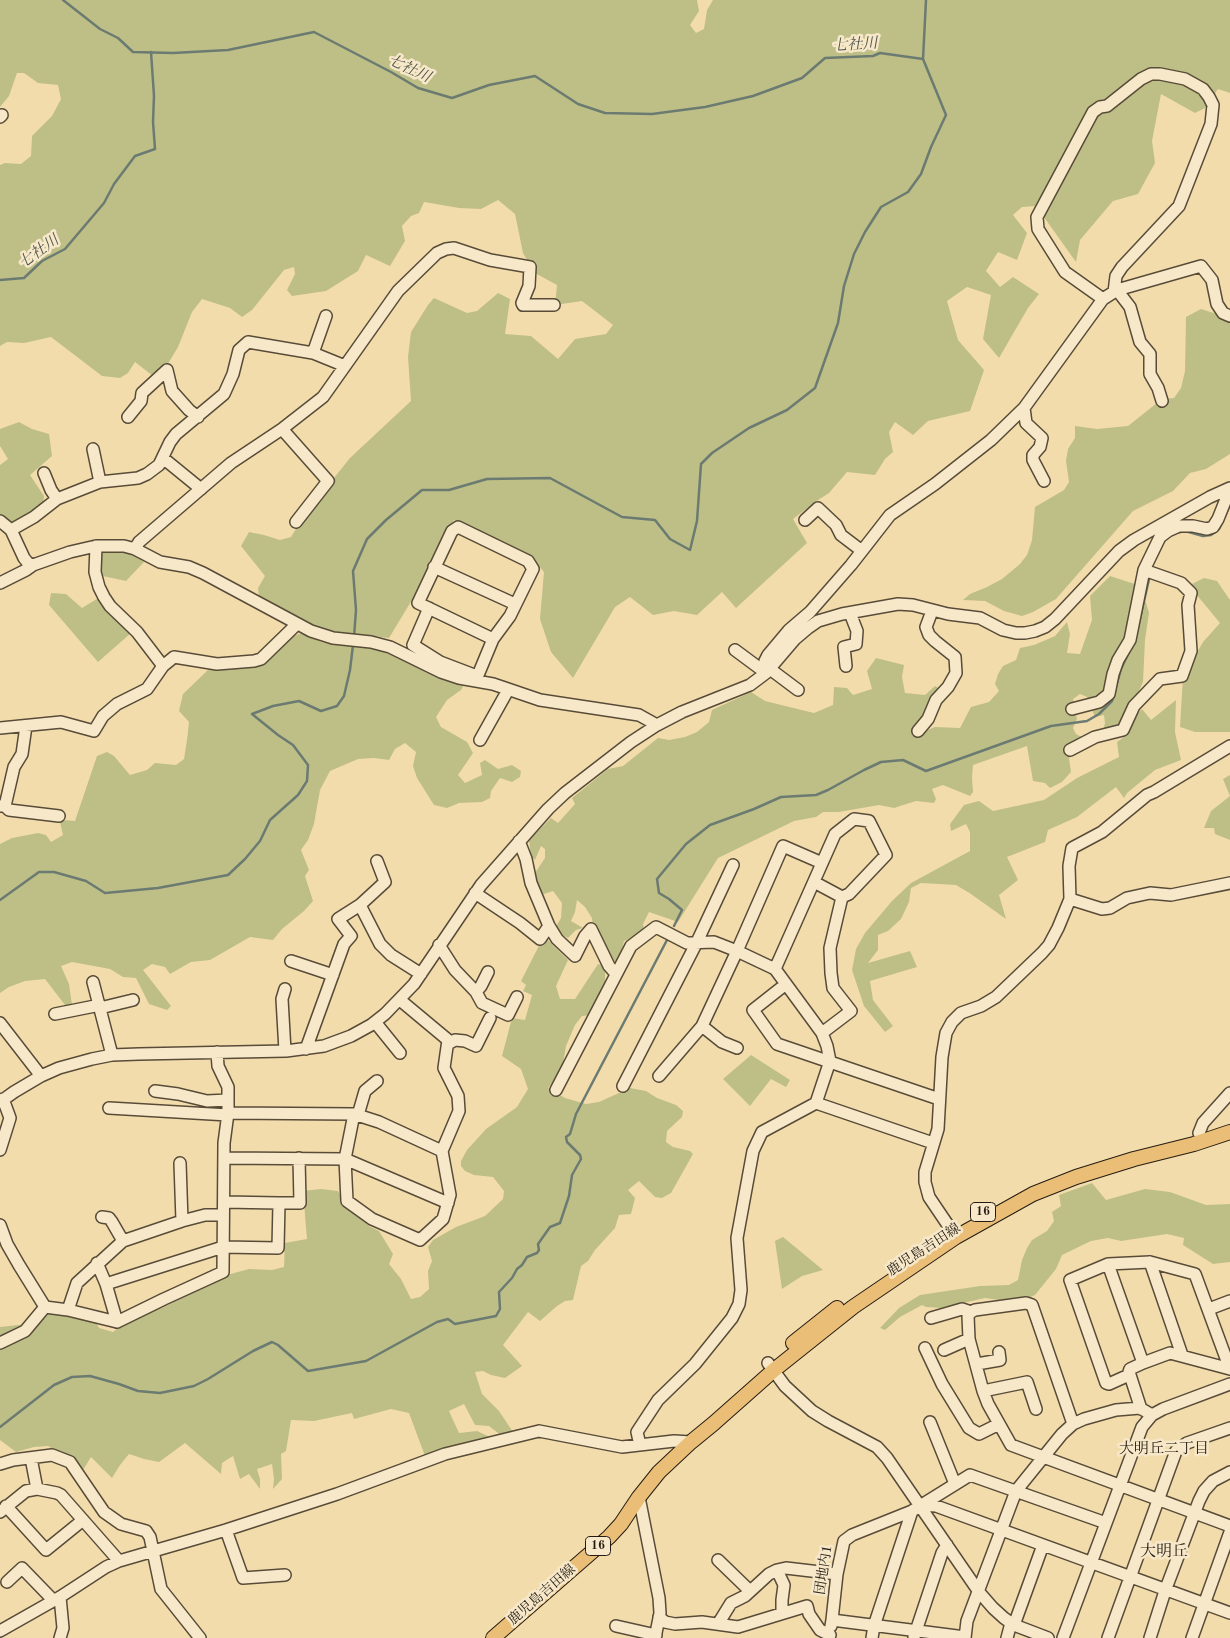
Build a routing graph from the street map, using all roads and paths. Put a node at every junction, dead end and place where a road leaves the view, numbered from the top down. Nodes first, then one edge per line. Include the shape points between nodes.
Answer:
1 (1116, 291) junction
2 (1103, 299) junction
3 (554, 305) dead end
4 (326, 316) dead end
5 (1230, 316) edge
6 (313, 353) junction
7 (345, 366) junction
8 (1162, 401) dead end
9 (1024, 408) junction
10 (128, 417) dead end
11 (198, 417) junction
12 (282, 429) junction
13 (93, 449) dead end
14 (163, 458) junction
15 (44, 473) dead end
16 (1044, 481) dead end
17 (100, 482) junction
18 (1230, 488) edge
19 (201, 489) junction
20 (1230, 494) edge
21 (57, 499) junction
22 (804, 520) dead end
23 (0, 521) edge
24 (296, 522) dead end
25 (11, 530) junction
26 (96, 546) junction
27 (135, 549) junction
28 (862, 551) junction
29 (33, 565) junction
30 (434, 567) junction
31 (1144, 570) junction
32 (0, 583) edge
33 (516, 604) junction
34 (429, 608) junction
35 (932, 611) junction
36 (850, 613) junction
37 (297, 624) junction
38 (493, 640) junction
39 (736, 650) dead end
40 (164, 666) junction
41 (846, 666) dead end
42 (768, 671) junction
43 (477, 678) junction
44 (508, 690) junction
45 (798, 690) dead end
46 (1072, 709) dead end
47 (657, 725) junction
48 (26, 726) junction
49 (0, 728) edge
50 (918, 731) dead end
51 (480, 740) dead end
52 (1230, 746) edge
53 (1070, 750) dead end
54 (3, 806) edge
55 (59, 816) dead end
56 (519, 841) junction
57 (377, 861) dead end
58 (822, 863) junction
59 (733, 866) dead end
60 (814, 882) junction
61 (1230, 883) edge
62 (475, 893) junction
63 (842, 897) junction
64 (1070, 899) junction
65 (360, 905) junction
66 (548, 926) junction
67 (696, 944) junction
68 (440, 946) junction
69 (738, 951) junction
70 (291, 960) dead end
71 (776, 969) junction
72 (488, 972) dead end
73 (421, 974) junction
74 (616, 974) junction
75 (332, 975) junction
76 (93, 982) dead end
77 (786, 984) junction
78 (286, 989) dead end
79 (476, 992) junction
80 (517, 996) dead end
81 (133, 1000) dead end
82 (400, 1000) junction
83 (100, 1008) junction
84 (55, 1014) dead end
85 (490, 1018) dead end
86 (375, 1022) junction
87 (0, 1023) edge
88 (702, 1026) junction
89 (822, 1033) junction
90 (4, 1034) edge
91 (448, 1044) junction
92 (737, 1048) dead end
93 (306, 1049) junction
94 (284, 1051) junction
95 (217, 1052) junction
96 (400, 1053) dead end
97 (112, 1055) junction
98 (830, 1062) junction
99 (41, 1076) junction
100 (658, 1076) dead end
101 (377, 1081) dead end
102 (623, 1086) dead end
103 (556, 1090) dead end
104 (155, 1091) dead end
105 (1230, 1093) edge
106 (939, 1099) junction
107 (2, 1100) edge
108 (228, 1100) junction
109 (816, 1103) junction
110 (109, 1108) dead end
111 (228, 1114) junction
112 (356, 1115) junction
113 (1230, 1123) edge
114 (1230, 1132) edge
115 (1199, 1133) junction
116 (933, 1143) junction
117 (0, 1150) edge
118 (442, 1151) junction
119 (224, 1158) junction
120 (299, 1158) junction
121 (346, 1159) junction
122 (180, 1163) dead end
123 (224, 1202) junction
124 (279, 1203) junction
125 (448, 1203) junction
126 (223, 1215) junction
127 (102, 1217) dead end
128 (182, 1221) junction
129 (0, 1225) edge
130 (954, 1234) junction
131 (123, 1241) junction
132 (223, 1247) junction
133 (1150, 1262) junction
134 (98, 1263) junction
135 (1108, 1264) junction
136 (106, 1284) junction
137 (1230, 1301) edge
138 (45, 1307) junction
139 (1209, 1309) junction
140 (68, 1310) junction
141 (971, 1312) junction
142 (931, 1318) dead end
143 (117, 1322) junction
144 (969, 1338) junction
145 (0, 1343) edge
146 (925, 1348) dead end
147 (944, 1350) dead end
148 (999, 1352) dead end
149 (1182, 1355) junction
150 (1143, 1363) junction
151 (977, 1364) junction
152 (771, 1367) junction
153 (1230, 1369) edge
154 (1129, 1374) junction
155 (1230, 1384) edge
156 (984, 1391) junction
157 (1036, 1409) dead end
158 (1141, 1409) junction
159 (1152, 1415) junction
160 (930, 1422) dead end
161 (999, 1424) junction
162 (1073, 1424) junction
163 (1230, 1428) edge
164 (690, 1442) junction
165 (640, 1445) junction
166 (1044, 1457) junction
167 (31, 1458) junction
168 (0, 1464) edge
169 (1230, 1472) edge
170 (955, 1484) junction
171 (1120, 1485) junction
172 (37, 1489) junction
173 (1016, 1491) junction
174 (639, 1497) junction
175 (1158, 1499) junction
176 (916, 1508) junction
177 (3, 1509) edge
178 (1195, 1513) junction
179 (82, 1520) junction
180 (1106, 1523) junction
181 (1230, 1526) edge
182 (226, 1530) junction
183 (1002, 1531) junction
184 (1230, 1532) edge
185 (947, 1545) junction
186 (1043, 1545) junction
187 (152, 1551) junction
188 (718, 1560) dead end
189 (119, 1562) junction
190 (1092, 1562) junction
191 (777, 1570) junction
192 (837, 1574) junction
193 (285, 1575) dead end
194 (1129, 1578) junction
195 (7, 1582) dead end
196 (750, 1591) junction
197 (1165, 1591) junction
198 (979, 1592) junction
199 (56, 1598) junction
200 (1204, 1604) junction
201 (782, 1613) junction
202 (1230, 1614) edge
203 (659, 1617) junction
204 (832, 1620) junction
205 (718, 1624) junction
206 (1013, 1624) junction
207 (616, 1626) dead end
208 (874, 1626) junction
209 (0, 1630) edge
210 (914, 1634) edge
211 (829, 1636) edge
212 (656, 1637) edge
213 (60, 1638) edge
214 (200, 1638) edge
215 (493, 1638) edge
216 (872, 1638) edge
217 (965, 1638) edge
218 (1007, 1638) edge
219 (1048, 1638) edge
220 (1063, 1638) edge
221 (1108, 1638) edge
222 (1150, 1638) edge
223 (1192, 1638) edge

1 - 2 street
1 - 2 street via 1116,276 1179,206 1211,124 1213,105 1209,97 1203,89 1185,80 1151,74 1141,78 1107,106 1093,112 1037,217 1038,229 1065,272
1 - 5 street via 1202,266 1212,280 1223,313
1 - 8 street via 1130,307 1140,342 1150,354 1150,374
2 - 9 street
3 - 7 street via 523,305 530,267 490,260 454,248 446,249 437,253 405,282
4 - 6 street
6 - 7 street
6 - 11 street via 248,342 239,350 224,394
7 - 12 street via 323,398
9 - 16 street via 1026,423 1042,438 1033,460
9 - 28 street via 990,440 890,516
10 - 11 street via 141,401 142,393 167,370 172,391
11 - 14 street via 176,434
12 - 19 street via 231,463
12 - 24 street via 328,481
13 - 17 street
14 - 17 street via 159,465 138,478
14 - 19 street
15 - 21 street
17 - 21 street
18 - 35 street via 1134,540 1055,619 1035,631 1003,630 980,618
19 - 27 street
20 - 31 street via 1213,527 1207,530 1179,526 1160,537
21 - 25 street
22 - 28 street via 818,508 836,525 841,535
23 - 25 street
25 - 29 street via 24,558
26 - 27 street
26 - 29 street
26 - 40 street via 95,572 104,597
27 - 37 street via 160,562 203,573
28 - 42 street via 768,655 765,661
29 - 32 street
30 - 33 street
30 - 33 street via 452,531 458,527 532,565
30 - 34 street via 418,603
31 - 46 street via 1130,640 1115,667 1109,694 1099,702
31 - 53 street via 1182,583 1191,593 1188,605 1191,651 1182,676 1160,679 1134,706 1123,730 1095,737
33 - 38 street
34 - 38 street
34 - 43 street via 413,645 440,662
35 - 36 street via 898,604
35 - 50 street via 926,627 929,635 955,656 956,673
36 - 41 street via 857,631 856,644 844,647
36 - 42 street via 818,621 808,628
37 - 40 street via 261,659 217,664 174,657
37 - 43 street via 333,638 390,647 460,678
38 - 43 street
39 - 42 street
40 - 48 street via 147,689 117,704 103,716 94,731 61,722
42 - 45 street
42 - 47 street via 742,689
43 - 44 street
44 - 47 street via 540,700 639,715
44 - 51 street
47 - 56 street via 565,793
48 - 49 street
48 - 54 street via 22,754 14,767
52 - 64 street via 1147,795 1102,832 1072,848
54 - 55 street via 9,810
56 - 62 street
56 - 66 street
57 - 65 street via 385,882
58 - 60 street
58 - 63 street via 835,834 854,819 869,822 886,855 849,894
58 - 69 street via 784,846
59 - 67 street
60 - 63 street
60 - 71 street
61 - 64 street via 1172,895 1150,893 1127,898 1102,909
62 - 66 street via 540,939
62 - 68 street
63 - 89 street via 830,948 831,973 833,988 851,1011
64 - 106 street via 1058,928 1042,953 996,997 961,1013 952,1022 946,1033
65 - 73 street via 380,944
65 - 75 street via 338,919 351,936 344,944
66 - 74 street via 575,956 591,928
67 - 69 street via 714,942
67 - 74 street via 687,943 656,927 631,946
67 - 102 street
68 - 73 street
68 - 79 street via 460,976
69 - 71 street
69 - 88 street
70 - 75 street
71 - 77 street
72 - 79 street
73 - 82 street
74 - 103 street
75 - 93 street
76 - 83 street
77 - 89 street
77 - 98 street via 755,1008 754,1013 777,1044
78 - 94 street via 282,999
79 - 80 street via 482,1003 508,1016
81 - 83 street
82 - 86 street
82 - 91 street via 448,1040
83 - 84 street via 94,1006
83 - 97 street
85 - 91 street via 476,1046 455,1040
86 - 93 street via 338,1042
86 - 96 street
87 - 90 street
88 - 92 street via 722,1042
88 - 100 street
89 - 98 street
90 - 99 street
91 - 118 street via 444,1068 458,1096 459,1111
93 - 94 street
94 - 95 street
95 - 97 street
95 - 108 street via 218,1066 228,1086
97 - 99 street via 59,1068
98 - 106 street
98 - 109 street
99 - 107 street
101 - 112 street via 364,1091
104 - 108 street via 207,1101
105 - 115 street via 1203,1123
106 - 116 street via 938,1129
107 - 117 street via 10,1118
108 - 111 street
109 - 116 street
109 - 165 street via 762,1132 756,1142 737,1238 739,1304 732,1318 695,1364 658,1400 637,1432
110 - 111 street
111 - 112 street
111 - 119 street
112 - 118 street
112 - 121 street
113 - 115 main road, 鹿児島吉田線 / 16
114 - 130 main road, 鹿児島吉田線 / 16 via 1076,1177 1033,1194
115 - 130 main road, 鹿児島吉田線 / 16 via 1075,1168 1030,1186
116 - 130 street via 925,1182 929,1197
118 - 125 street via 450,1195
119 - 120 street
119 - 123 street
120 - 121 street
120 - 124 street via 300,1203
121 - 125 street
121 - 125 street via 347,1201 380,1223 420,1240 444,1219
122 - 128 street
123 - 124 street
123 - 126 street
124 - 132 street via 278,1248
126 - 128 street via 205,1215
126 - 132 street
127 - 131 street via 109,1218
128 - 131 street
129 - 138 street via 15,1258
130 - 152 main road, 鹿児島吉田線 / 16 via 821,1320
131 - 134 street
132 - 136 street
132 - 143 street via 223,1272
133 - 135 street
133 - 139 street via 1195,1274
133 - 149 street
134 - 136 street
134 - 140 street via 77,1283
135 - 150 street
135 - 154 street via 1070,1280 1106,1383
136 - 143 street
137 - 139 street
138 - 140 street
138 - 145 street via 25,1331
139 - 153 street
140 - 143 street
141 - 142 street via 962,1309
141 - 144 street via 968,1316
141 - 162 street via 1026,1303 1032,1305
144 - 147 street
144 - 151 street
146 - 161 street via 969,1428 979,1434
148 - 151 street via 1000,1360
149 - 150 street via 1170,1353
149 - 153 street
150 - 154 street via 1130,1369
151 - 156 street
152 - 164 main road, 鹿児島吉田線 / 16 via 707,1420
152 - 176 street via 785,1386 812,1411 877,1447
154 - 158 street
155 - 159 street
156 - 157 street via 1027,1382
156 - 161 street
158 - 159 street
158 - 162 street via 1116,1410
159 - 171 street via 1138,1432
160 - 170 street
161 - 166 street via 1011,1445
162 - 166 street
163 - 175 street via 1180,1448
164 - 165 street via 674,1440
164 - 174 main road, 鹿児島吉田線 / 16
165 - 182 street via 622,1447 540,1432 421,1461 337,1494
166 - 171 street
166 - 173 street
167 - 168 street
167 - 172 street
167 - 187 street via 52,1455 70,1462 104,1512 121,1524 146,1531
169 - 178 street via 1212,1481
170 - 173 street via 970,1475
170 - 176 street
171 - 175 street
171 - 180 street
172 - 177 street via 26,1491
172 - 179 street via 61,1495
173 - 180 street
173 - 183 street
174 - 203 street via 659,1598
174 - 215 main road, 鹿児島吉田線 / 16 via 609,1537
175 - 178 street
175 - 194 street
176 - 183 street via 936,1506
176 - 185 street
176 - 192 street, 団地内1 via 844,1541
176 - 208 street
177 - 179 street via 46,1550
178 - 181 street
178 - 197 street
179 - 189 street
180 - 190 street
182 - 187 street
182 - 193 street via 243,1578
183 - 186 street
183 - 198 street
184 - 200 street
185 - 198 street
185 - 210 street
186 - 190 street
186 - 206 street
187 - 189 street
187 - 214 street via 161,1589
188 - 196 street
189 - 199 street via 106,1566
190 - 194 street
190 - 220 street
191 - 192 street via 786,1568
191 - 196 street
191 - 201 street via 784,1585
192 - 204 street, 団地内1
194 - 197 street
194 - 221 street
195 - 199 street via 22,1568
196 - 205 street via 731,1603
197 - 200 street
197 - 222 street
198 - 206 street
198 - 217 street
199 - 209 street
199 - 213 street via 63,1628
200 - 202 street
200 - 223 street
201 - 205 street via 738,1627
201 - 211 street via 807,1606 820,1630
203 - 205 street via 676,1624
203 - 212 street
204 - 208 street
204 - 211 street, 団地内1
206 - 218 street
206 - 219 street
207 - 212 street
208 - 210 street
208 - 216 street
210 - 217 street

